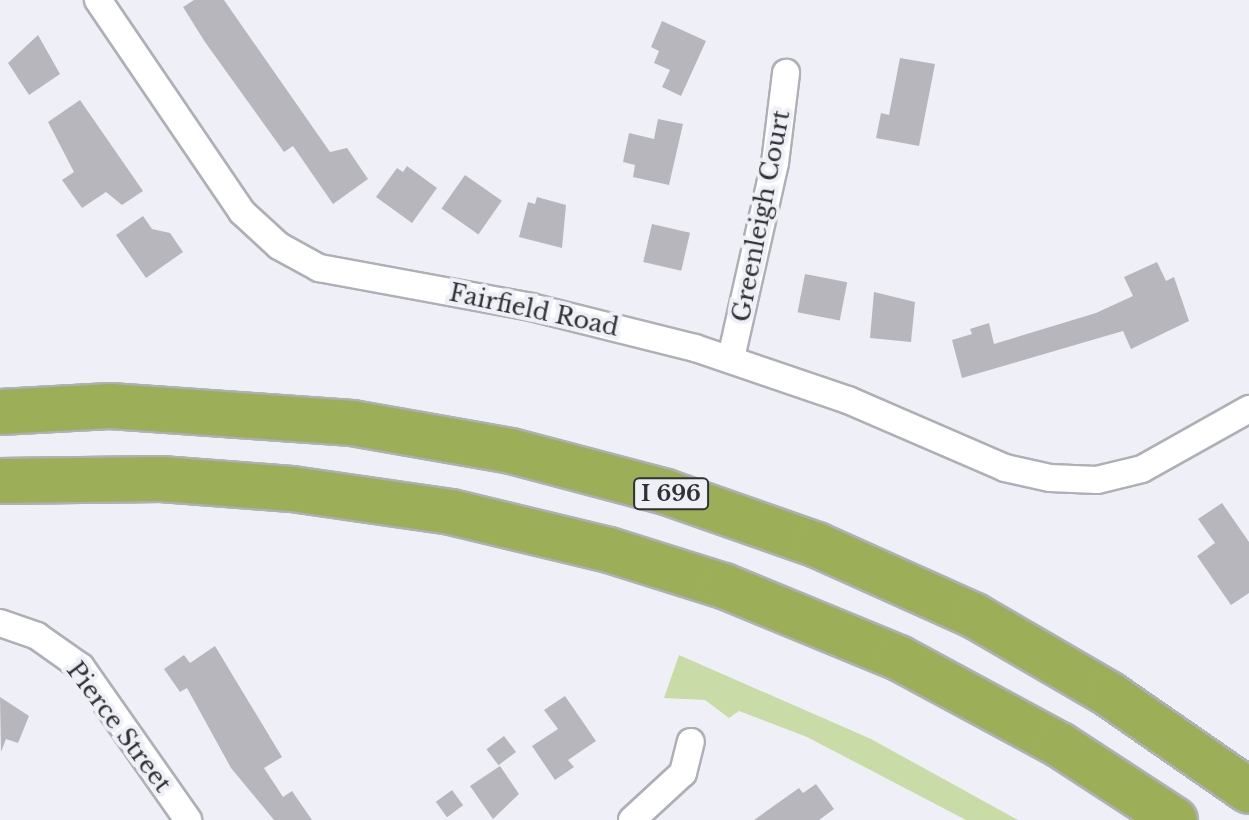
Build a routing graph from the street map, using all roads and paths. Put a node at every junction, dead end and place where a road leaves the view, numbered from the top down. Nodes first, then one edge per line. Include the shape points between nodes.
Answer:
1 (98, 0) edge
2 (786, 73) dead end
3 (731, 358) junction
4 (1249, 409) edge
5 (0, 412) edge
6 (0, 481) edge
7 (0, 623) edge
8 (691, 742) dead end
9 (1249, 791) edge
10 (188, 820) edge
11 (632, 820) edge
12 (1175, 820) edge

1 - 3 street, Fairfield Road via 242,212 299,259 337,274 531,307
2 - 3 street, Greenleigh Court via 775,163
3 - 4 street, Fairfield Road via 848,400 1005,468 1076,481 1142,469
5 - 9 highway, I 696 via 137,407 352,423 511,451 666,492 817,545 975,616 1109,694
6 - 12 highway via 161,479 292,489 451,512 609,550 724,586 899,658 1060,745
7 - 10 street, Pierce Street via 37,636 81,667
8 - 11 street via 683,773

